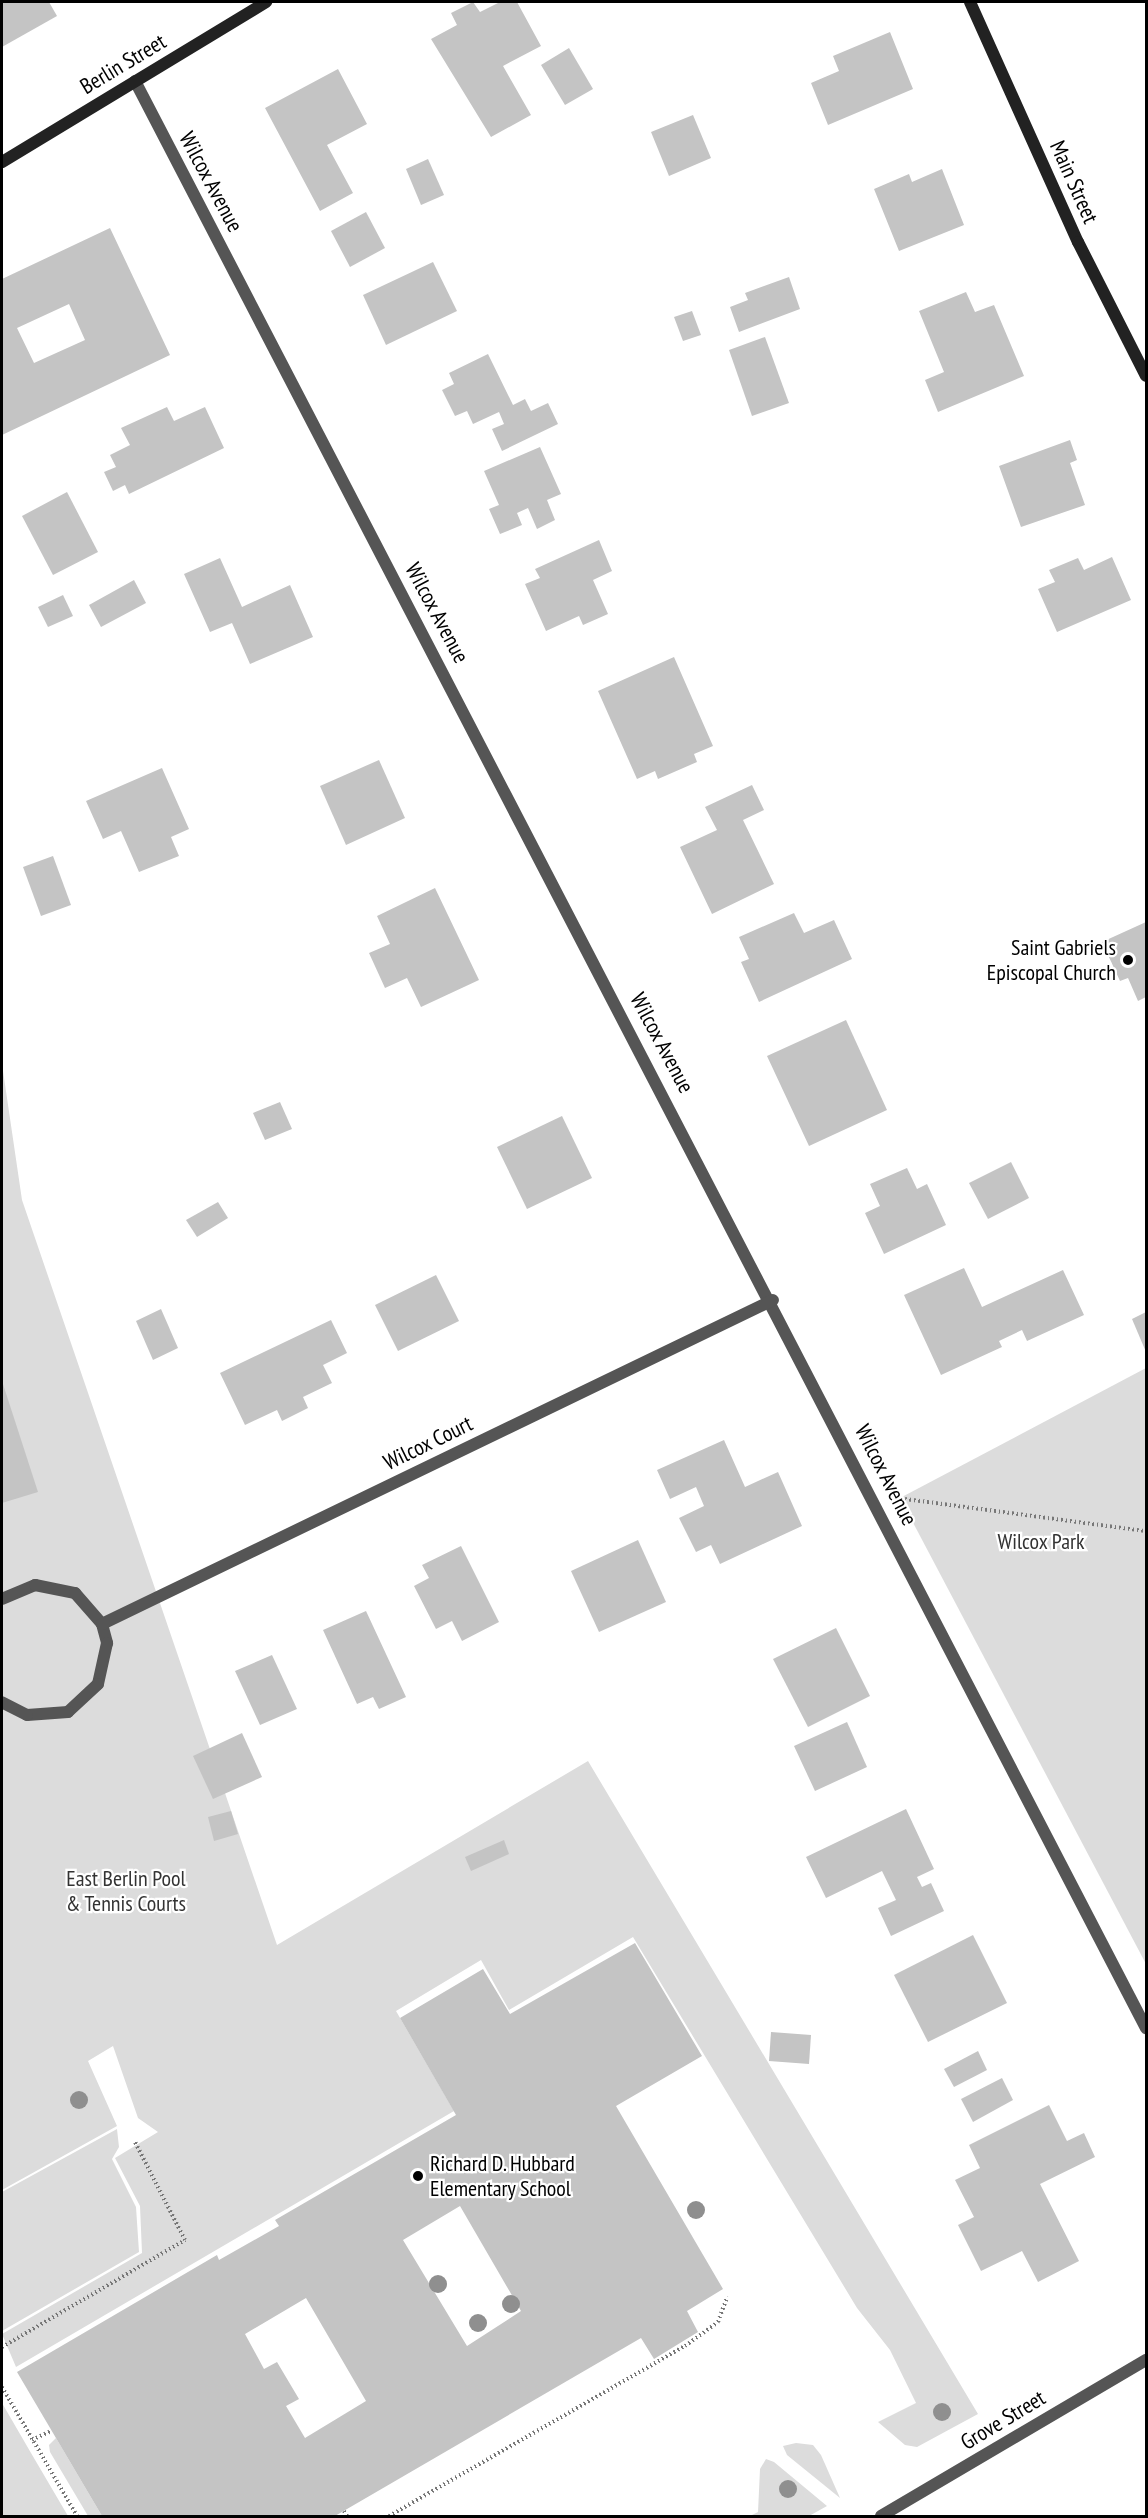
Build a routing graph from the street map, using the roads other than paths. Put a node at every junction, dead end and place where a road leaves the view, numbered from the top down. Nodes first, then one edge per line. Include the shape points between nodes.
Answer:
1 (266, 2) edge
2 (970, 2) edge
3 (135, 81) junction
4 (2, 162) edge
5 (1146, 376) edge
6 (773, 1300) junction
7 (2, 1599) edge
8 (102, 1624) junction
9 (2, 1702) edge
10 (1146, 2028) edge
11 (1146, 2360) edge
12 (881, 2517) edge

1 - 3 street, Berlin Street
2 - 5 street, Main Street via 1078,242
3 - 4 street, Berlin Street
3 - 6 street, Wilcox Avenue
6 - 8 street, Wilcox Court
6 - 10 street, Wilcox Avenue
7 - 8 street via 35,1585 56,1586 75,1593
8 - 9 street via 106,1665 85,1700 48,1716 27,1715
11 - 12 street, Grove Street

